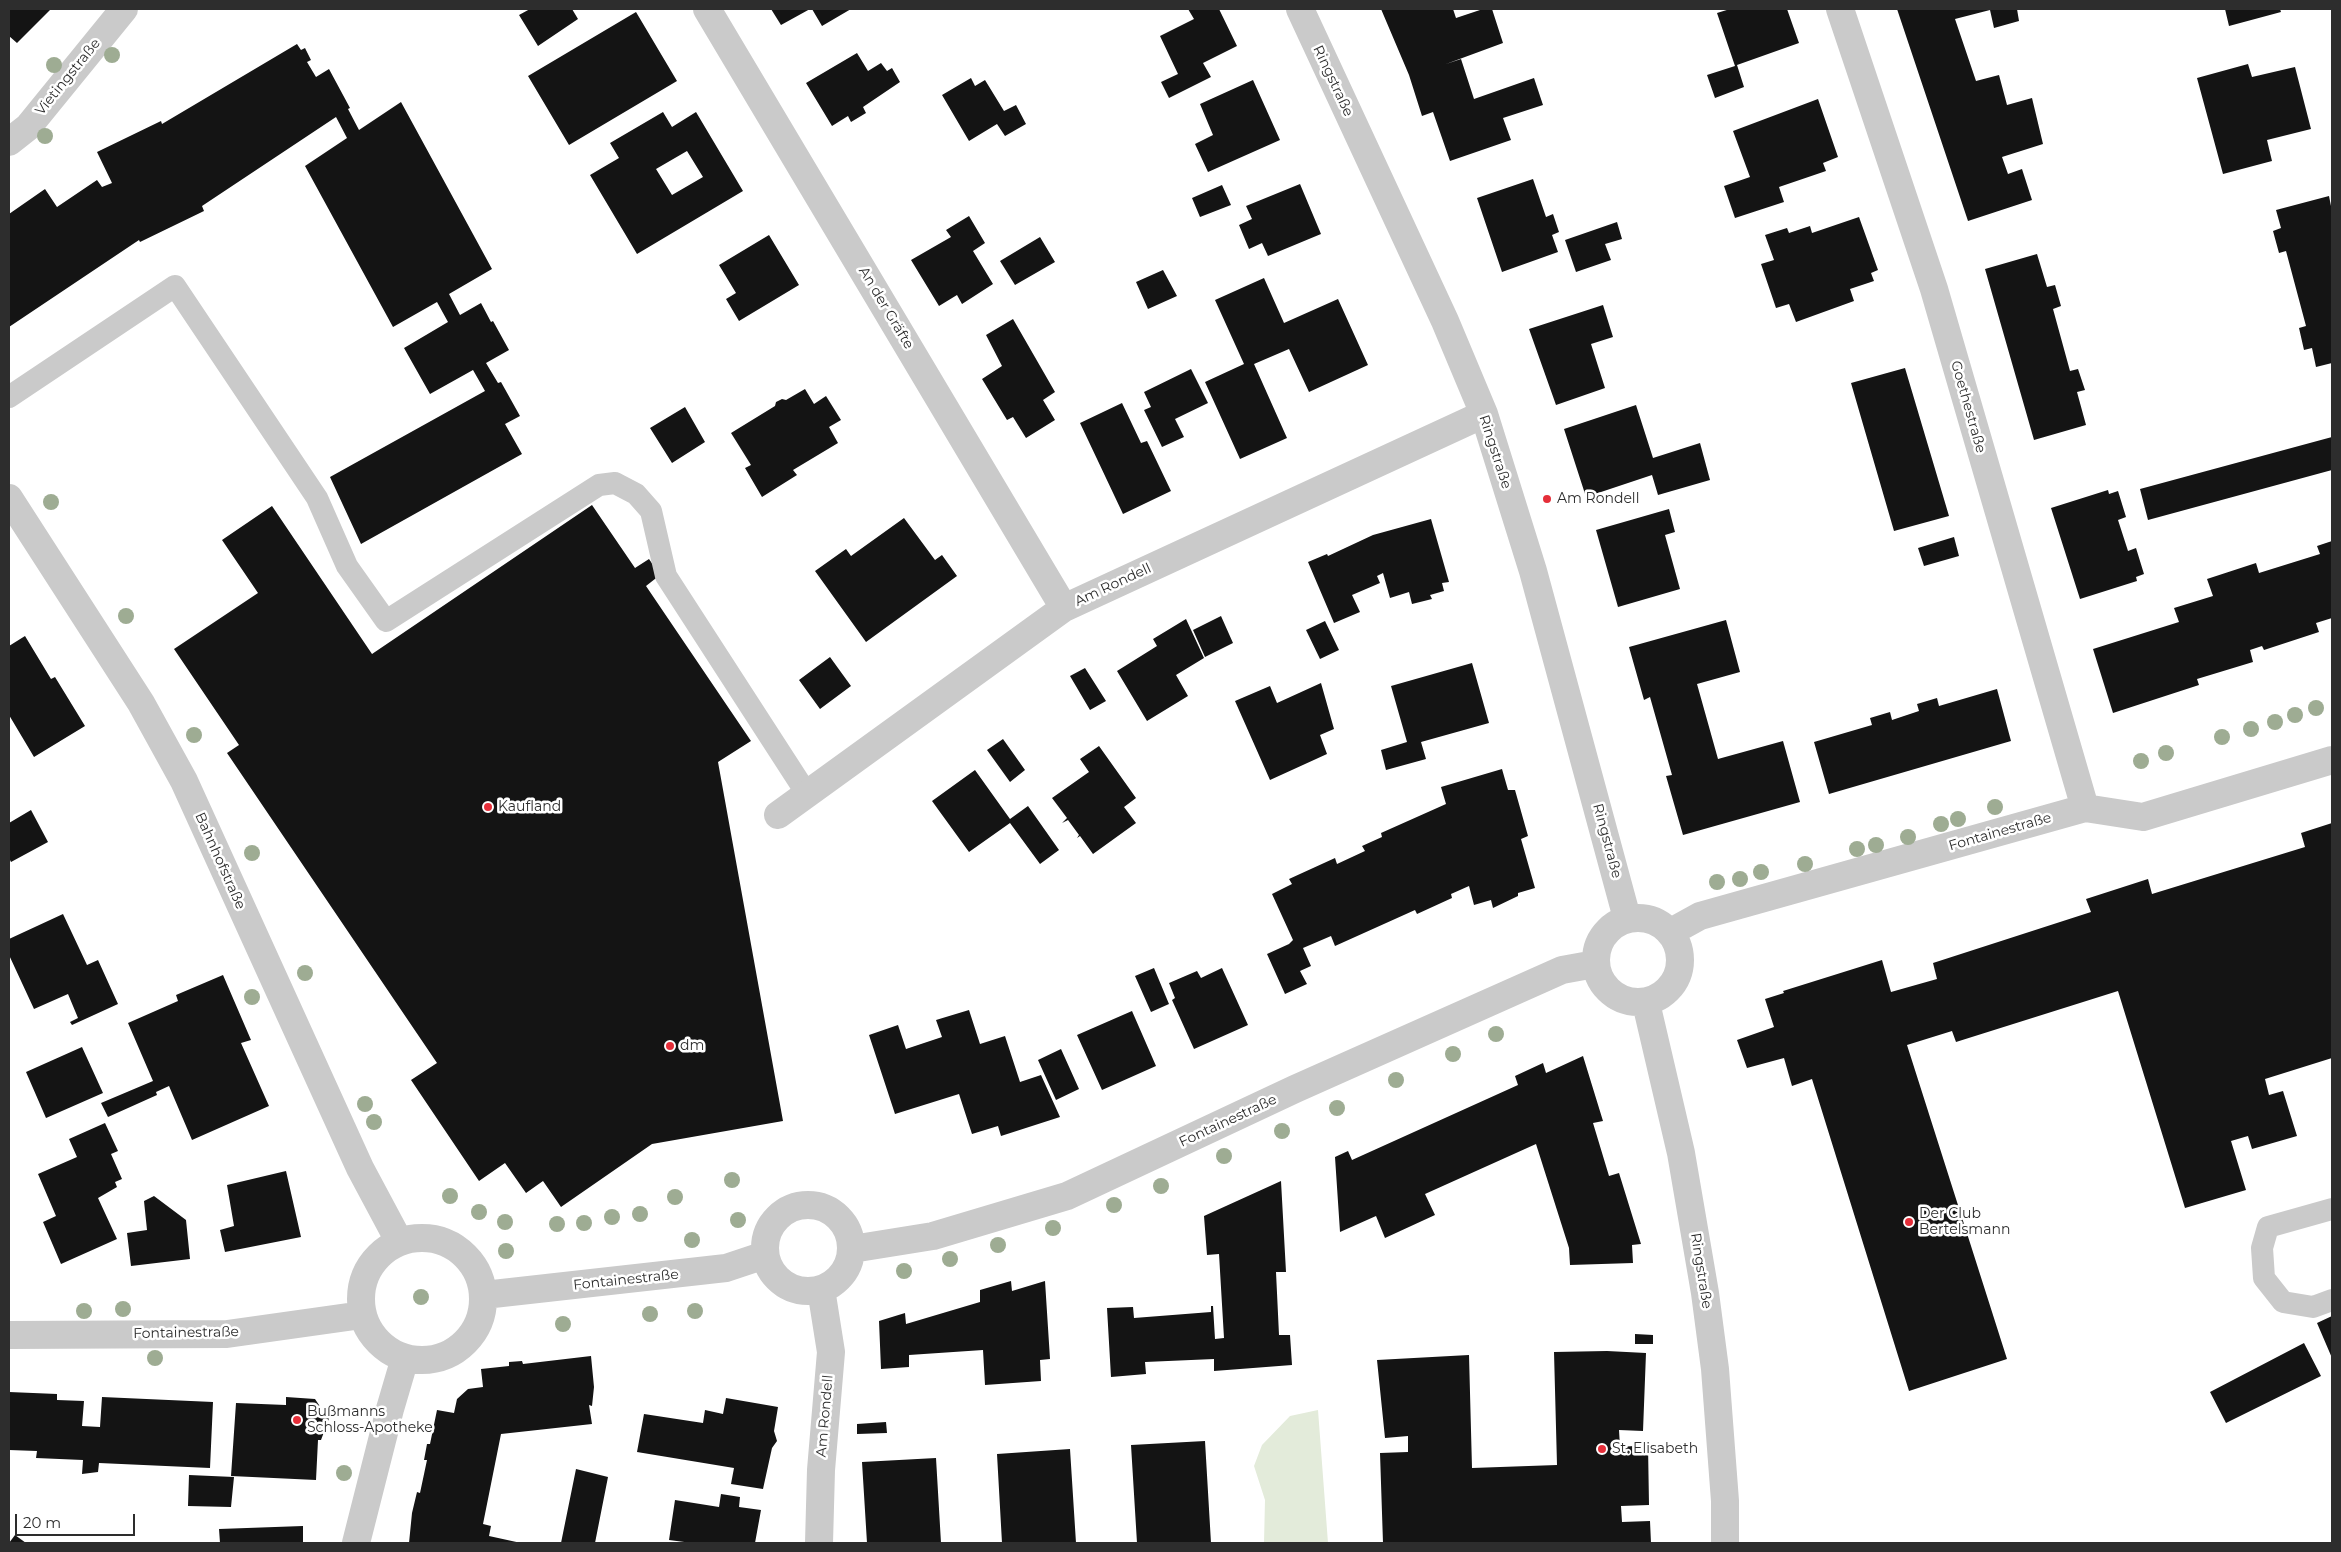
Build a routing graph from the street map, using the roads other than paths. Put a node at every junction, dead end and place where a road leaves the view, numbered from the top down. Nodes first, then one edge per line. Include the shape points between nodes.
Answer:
1 (124, 9) edge
2 (707, 9) edge
3 (1300, 9) edge
4 (1840, 9) edge
5 (9, 142) edge
6 (9, 397) edge
7 (1484, 414) junction
8 (9, 498) edge
9 (1064, 608) junction
10 (2332, 760) edge
11 (807, 794) junction
12 (2084, 808) junction
13 (778, 815) dead end
14 (1627, 918) junction
15 (1672, 932) junction
16 (1594, 964) junction
17 (1646, 1002) junction
18 (2332, 1209) edge
19 (399, 1241) junction
20 (852, 1250) junction
21 (765, 1255) junction
22 (821, 1289) junction
23 (484, 1295) junction
24 (2332, 1300) edge
25 (362, 1315) junction
26 (9, 1335) edge
27 (405, 1358) junction
28 (356, 1543) edge
29 (819, 1543) edge
30 (1725, 1543) edge

1 - 5 street, Vietingstraße via 28,127
2 - 9 street, An der Gräfte
3 - 7 street, Ringstraße via 1445,321
4 - 12 street, Goethestraße via 1934,289
6 - 11 lane via 175,286 317,498 347,566 386,621 599,485 615,483 636,494 652,511 666,576
7 - 9 street, Am Rondell
7 - 14 street, Ringstraße via 1533,570
8 - 19 street, Bahnhofstraße via 141,703 184,781 360,1168
9 - 11 street, Am Rondell
10 - 12 street, Fontainestraße via 2142,817
11 - 13 street, Am Rondell
12 - 15 street, Fontainestraße via 1700,916
14 - 15 street via 1643,916
14 - 16 street via 1602,935
15 - 17 street via 1681,952 1679,975 1666,993
16 - 17 street via 1604,987 1622,1000
16 - 20 street, Fontainestraße via 1562,970 1067,1196 933,1236
17 - 30 street, Ringstraße via 1681,1152 1705,1293 1715,1369
18 - 24 lane via 2268,1227 2262,1248 2264,1278 2283,1302 2313,1307
19 - 23 street via 430,1238 459,1249 477,1270
19 - 25 street via 375,1258 363,1280
20 - 21 street via 850,1234 842,1220 829,1209 809,1204 789,1209 775,1220 766,1237
20 - 22 street via 847,1267 836,1281
21 - 22 street via 772,1272 785,1284 802,1291
21 - 23 street, Fontainestraße via 726,1268
22 - 29 street, Am Rondell via 830,1352
23 - 27 street via 479,1323 463,1345 437,1359
25 - 26 street, Fontainestraße via 227,1334
25 - 27 street via 373,1337 390,1352
27 - 28 street

